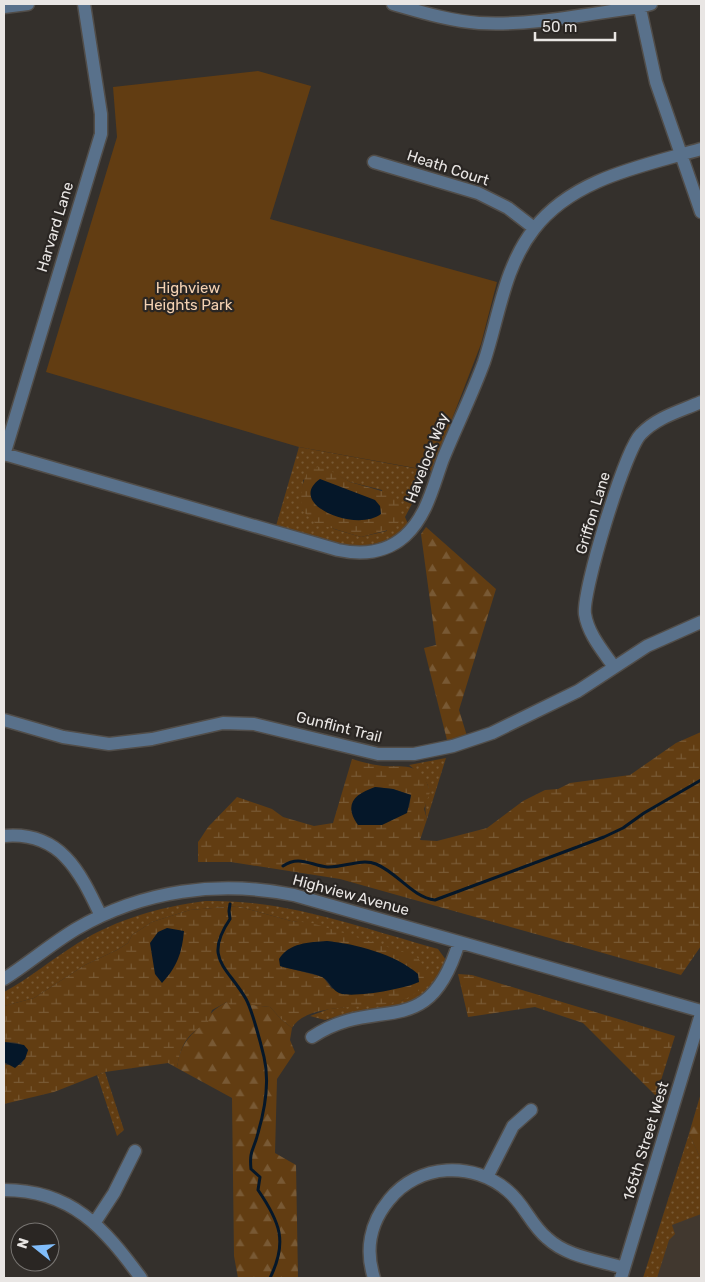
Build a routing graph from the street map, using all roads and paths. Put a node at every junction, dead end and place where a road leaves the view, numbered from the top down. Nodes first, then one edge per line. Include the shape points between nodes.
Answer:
1 (28, 4) edge
2 (84, 4) edge
3 (393, 4) edge
4 (643, 5) edge
5 (4, 7) edge
6 (701, 149) edge
7 (680, 155) junction
8 (374, 162) dead end
9 (701, 212) edge
10 (534, 228) junction
11 (701, 402) edge
12 (4, 454) edge
13 (701, 622) edge
14 (614, 667) junction
15 (4, 720) edge
16 (4, 836) edge
17 (101, 916) junction
18 (459, 942) junction
19 (4, 979) edge
20 (701, 1013) edge
21 (312, 1037) dead end
22 (531, 1110) dead end
23 (134, 1151) dead end
24 (487, 1177) junction
25 (4, 1190) edge
26 (95, 1222) junction
27 (623, 1273) edge
28 (141, 1278) edge
29 (374, 1278) edge

1 - 5 street
2 - 12 street, Harvard Lane via 101,114 101,134
3 - 4 street via 433,16 479,23 524,22
4 - 7 street via 656,82
6 - 7 street, Havelock Way
7 - 9 street
7 - 10 street, Havelock Way via 587,185 558,204
8 - 10 street, Heath Court via 478,193 508,208
10 - 12 street, Havelock Way via 506,284 483,364 422,517 404,538 392,545 366,553 338,550
11 - 14 street, Griffon Lane via 650,425 627,458 585,600 589,628
13 - 14 street, Gunflint Trail via 647,646
14 - 15 street, Gunflint Trail via 578,691 492,733 453,746 402,755 378,754 254,724 223,723 152,739 109,744 63,737
16 - 17 street via 34,838 64,855 76,867
17 - 18 street, Highview Avenue via 141,900 186,890 258,889 294,895
17 - 19 street, Highview Avenue
18 - 20 street, Highview Avenue
18 - 21 street via 450,971 425,1001 401,1012 342,1020
20 - 27 street, 165th Street West
22 - 24 street via 513,1126
23 - 26 street via 114,1193
24 - 27 street via 517,1200 547,1239
24 - 29 street via 442,1170 413,1180 401,1188 381,1211 374,1225 369,1254
25 - 26 street via 49,1197
26 - 28 street

